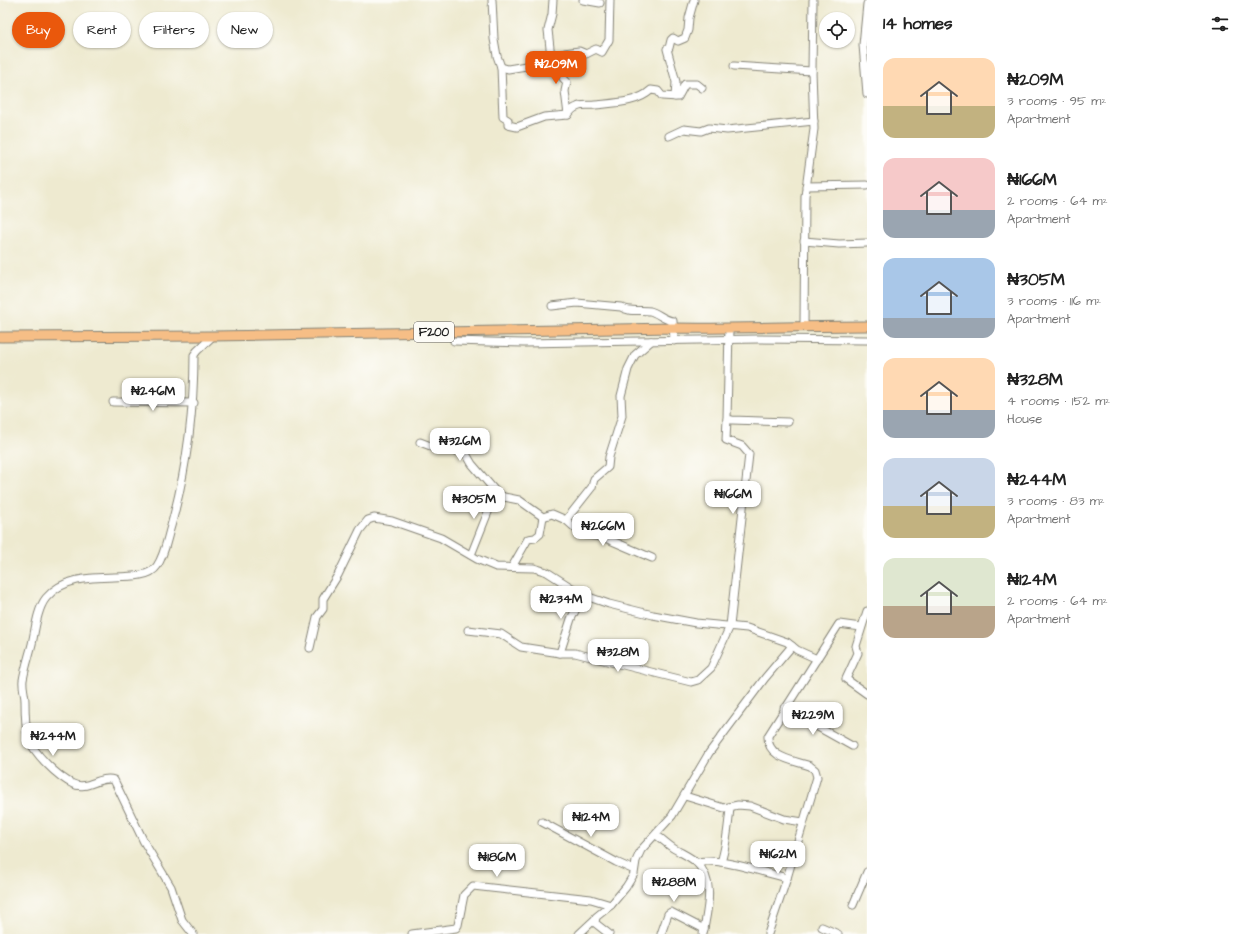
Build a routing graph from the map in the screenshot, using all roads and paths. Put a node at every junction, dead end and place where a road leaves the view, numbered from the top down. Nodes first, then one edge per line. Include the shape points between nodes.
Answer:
1 (492, 0) edge
2 (553, 0) edge
3 (583, 0) edge
4 (610, 0) edge
5 (694, 0) edge
6 (813, 0) edge
7 (600, 3) dead end
8 (867, 4) edge
9 (565, 53) junction
10 (550, 57) junction
11 (734, 66) dead end
12 (501, 67) junction
13 (812, 71) junction
14 (672, 72) junction
15 (685, 84) junction
16 (702, 88) dead end
17 (867, 94) edge
18 (675, 97) junction
19 (568, 115) junction
20 (814, 122) junction
21 (669, 136) dead end
22 (867, 185) edge
23 (806, 186) junction
24 (804, 241) junction
25 (867, 243) edge
26 (552, 306) dead end
27 (804, 326) junction
28 (867, 326) edge
29 (673, 328) junction
30 (729, 329) junction
31 (213, 336) junction
32 (0, 337) edge
33 (727, 340) junction
34 (867, 340) edge
35 (454, 341) dead end
36 (651, 341) junction
37 (674, 341) junction
38 (113, 402) dead end
39 (194, 403) junction
40 (727, 419) junction
41 (788, 422) dead end
42 (420, 442) dead end
43 (496, 492) junction
44 (542, 516) junction
45 (566, 520) junction
46 (471, 555) junction
47 (652, 558) dead end
48 (512, 567) junction
49 (582, 595) junction
50 (867, 612) edge
51 (730, 626) junction
52 (861, 627) junction
53 (468, 630) dead end
54 (792, 646) junction
55 (310, 648) dead end
56 (560, 653) junction
57 (817, 659) junction
58 (867, 694) edge
59 (784, 708) junction
60 (852, 746) dead end
61 (684, 796) junction
62 (730, 808) junction
63 (542, 822) dead end
64 (803, 822) junction
65 (656, 835) junction
66 (721, 862) junction
67 (697, 863) junction
68 (634, 870) junction
69 (867, 872) edge
70 (787, 878) junction
71 (864, 886) edge
72 (611, 905) junction
73 (853, 905) dead end
74 (594, 920) junction
75 (822, 927) dead end
76 (453, 931) edge
77 (704, 932) edge
78 (193, 934) edge
79 (412, 934) edge
80 (580, 934) edge
81 (609, 934) edge
82 (661, 934) edge
83 (768, 934) edge
84 (838, 934) edge

1 - 12 street via 494,39
2 - 10 street via 548,30
3 - 7 street
4 - 9 street via 609,40 602,52 596,49 586,54 579,51
5 - 14 street via 685,38 678,41 673,38 667,49
6 - 13 street
8 - 17 street via 863,45
9 - 10 street
9 - 19 street via 563,78 567,82
10 - 12 street via 515,68
11 - 13 street
12 - 19 street via 503,117 508,120 508,125 517,127 544,117
13 - 20 street
14 - 15 street
14 - 18 street via 676,82
15 - 16 street via 697,84
15 - 18 street via 682,92
18 - 19 street via 662,96 658,91 651,90 644,96 629,100 575,107
20 - 21 street via 734,130 684,129
20 - 23 street
22 - 23 street
23 - 24 street
24 - 25 street
24 - 27 street
26 - 29 street via 577,303 621,307 627,311 650,311 673,321
27 - 28 main road, F200
27 - 30 main road, F200
29 - 30 main road, F200
29 - 31 main road, F200
29 - 37 street
30 - 33 street
31 - 32 main road, F200
31 - 39 street via 196,350 194,355
33 - 34 street
33 - 37 street
33 - 40 street
35 - 36 street
36 - 37 street
36 - 45 street via 635,355 628,369 621,396 622,416 608,467 594,478 592,487
38 - 39 street
39 - 78 street via 182,485 156,568 152,572 138,576 68,581 45,598 23,680 28,738 39,755 50,767 79,786 104,779 114,780 144,842 170,887 182,920
40 - 41 street
40 - 51 street via 726,440 742,446 749,454
42 - 43 street via 433,447 465,452
43 - 44 street via 504,497 519,500
43 - 46 street
44 - 45 street via 552,514
44 - 48 street via 540,534 528,539
45 - 47 street via 586,535 604,537
46 - 48 street via 496,567
46 - 55 street via 429,533 392,521 374,518 368,520 360,530 323,599 323,609 317,617
48 - 49 street via 534,568 547,572
49 - 51 street via 653,615
49 - 56 street
50 - 52 street
51 - 54 street via 768,634
51 - 56 street via 711,668 698,680 691,682 594,657
52 - 57 street via 839,624
52 - 58 street via 856,646 858,653 846,679
53 - 56 street via 501,634 521,647
54 - 57 street
54 - 61 street via 713,748
57 - 59 street
59 - 60 street
59 - 64 street via 768,736 768,743 774,753 815,770 817,777
61 - 62 street
61 - 65 street
62 - 64 street via 750,806
62 - 66 street via 727,842
63 - 68 street
64 - 70 street
65 - 67 street
65 - 68 street via 640,850
66 - 67 street via 707,860
66 - 70 street
67 - 77 street via 707,882 709,895
68 - 72 street via 632,879
69 - 71 street
70 - 83 street
71 - 73 street
72 - 74 street
72 - 76 street via 590,899 473,886 464,895 458,925
74 - 80 street
74 - 81 street
75 - 84 street
76 - 79 street
77 - 82 street via 672,912 668,914

